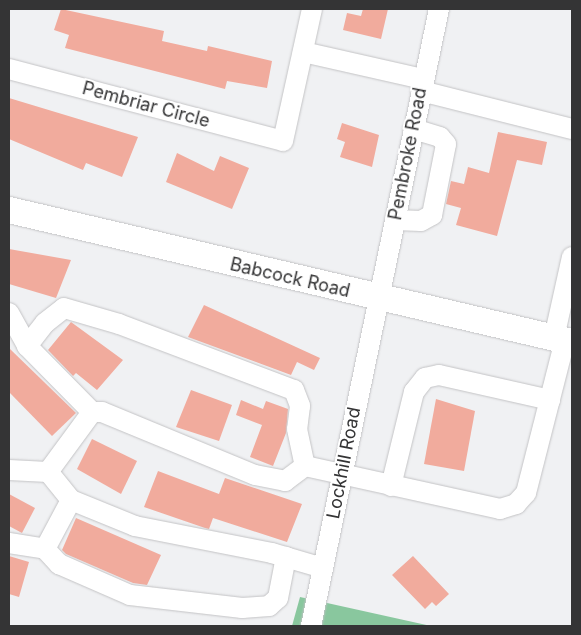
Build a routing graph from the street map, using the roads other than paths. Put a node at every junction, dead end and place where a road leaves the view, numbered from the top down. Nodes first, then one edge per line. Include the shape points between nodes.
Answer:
1 (312, 9) edge
2 (439, 9) edge
3 (303, 52) junction
4 (9, 69) edge
5 (422, 85) junction
6 (572, 129) edge
7 (413, 130) junction
8 (9, 210) edge
9 (395, 220) junction
10 (572, 257) edge
11 (377, 299) junction
12 (9, 313) edge
13 (564, 340) edge
14 (27, 346) junction
15 (550, 400) junction
16 (92, 412) junction
17 (305, 466) junction
18 (9, 470) edge
19 (48, 472) junction
20 (342, 475) junction
21 (391, 486) junction
22 (71, 500) junction
23 (9, 543) edge
24 (45, 549) junction
25 (286, 557) junction
26 (323, 568) junction
27 (311, 626) edge

1 - 3 street
2 - 5 street, Pembroke Road
3 - 4 street, Pembriar Circle via 283,141
3 - 5 street
5 - 6 street
5 - 7 street, Pembroke Road
7 - 9 street, Pembroke Road
7 - 9 street via 440,137 446,144 432,215 421,221
8 - 11 main road, Babcock Road
9 - 11 street, Pembroke Road
10 - 13 street
11 - 13 main road, Babcock Road
11 - 20 street, Lockhill Road
12 - 14 street
13 - 15 street
14 - 16 street
14 - 17 street via 45,323 64,308 118,324 294,390 300,406 297,429
15 - 21 street via 526,493 516,504 500,509
15 - 21 street via 439,375 424,378 414,392
16 - 17 street via 102,412 255,475 285,481
16 - 19 street
17 - 20 street
18 - 19 street
19 - 22 street
20 - 21 street
20 - 26 street, Lockhill Road
22 - 24 street
22 - 25 street via 135,526
23 - 24 street
24 - 25 street via 59,564 130,595 242,608 269,606 278,598
25 - 26 street
26 - 27 street, Lockhill Road

